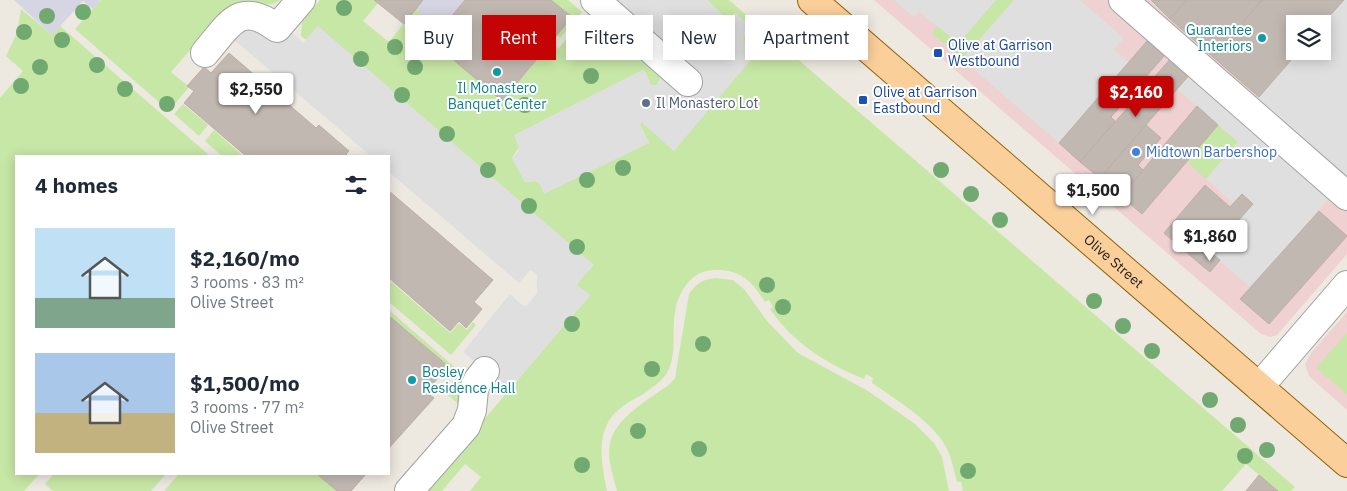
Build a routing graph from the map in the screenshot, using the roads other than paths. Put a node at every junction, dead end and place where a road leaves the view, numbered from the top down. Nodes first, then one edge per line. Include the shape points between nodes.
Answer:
1 (301, 0) edge
2 (595, 0) edge
3 (812, 0) edge
4 (1123, 0) edge
5 (205, 52) dead end
6 (688, 82) dead end
7 (1347, 196) edge
8 (1347, 285) edge
9 (485, 371) dead end
10 (1259, 387) junction
11 (1347, 463) edge
12 (409, 491) edge

1 - 5 street via 277,28 257,14 246,12 237,16
2 - 6 street
3 - 10 main road, Olive Street
4 - 7 street
8 - 10 street
9 - 12 street via 474,389 466,426
10 - 11 main road, Olive Street

